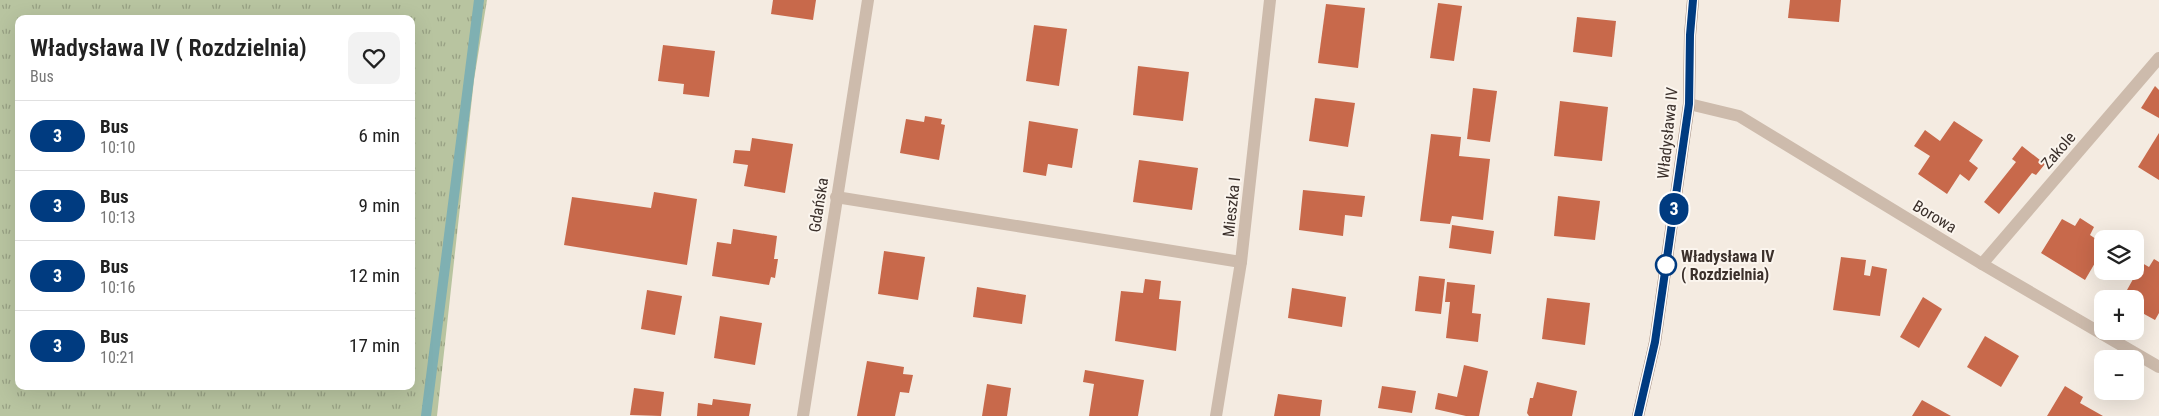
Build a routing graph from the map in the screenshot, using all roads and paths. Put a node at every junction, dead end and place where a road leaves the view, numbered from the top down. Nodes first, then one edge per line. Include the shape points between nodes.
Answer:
1 (868, 0) edge
2 (1270, 0) edge
3 (1693, 0) edge
4 (2159, 58) edge
5 (1689, 104) junction
6 (836, 197) junction
7 (1241, 262) junction
8 (1982, 264) junction
9 (2159, 367) edge
10 (803, 416) edge
11 (1216, 416) edge
12 (1638, 416) edge

1 - 6 street, Gdańska
2 - 7 street, Mieszka I
3 - 5 street, Władysława IV
4 - 8 street, Zakole
5 - 8 street, Borowa via 1739,116
5 - 12 street, Władysława IV via 1655,342
6 - 7 street
6 - 10 street, Gdańska
7 - 11 street, Mieszka I
8 - 9 street, Borowa

